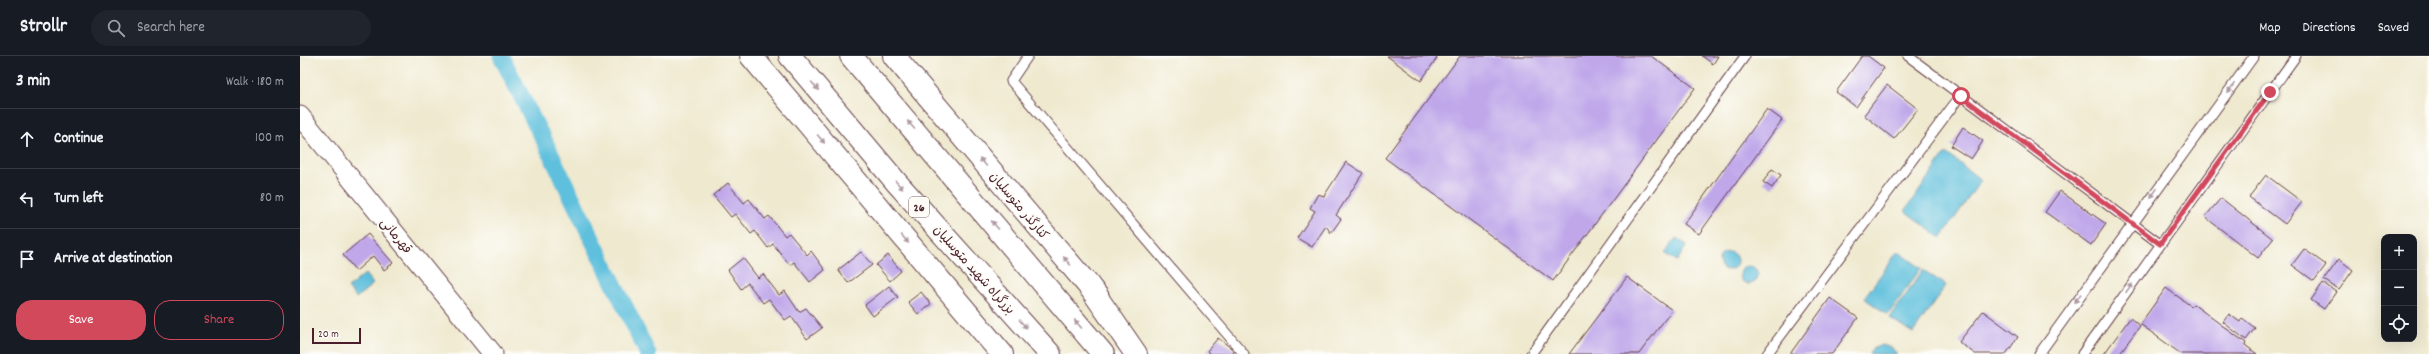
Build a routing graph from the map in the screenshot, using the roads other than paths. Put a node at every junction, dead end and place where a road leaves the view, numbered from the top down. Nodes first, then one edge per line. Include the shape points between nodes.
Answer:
1 (751, 56) edge
2 (790, 56) edge
3 (851, 56) edge
4 (894, 56) edge
5 (906, 56) edge
6 (1028, 56) edge
7 (1745, 56) edge
8 (1908, 56) edge
9 (2254, 56) edge
10 (2296, 56) edge
11 (1961, 96) junction
12 (936, 106) junction
13 (300, 116) edge
14 (2132, 223) junction
15 (2160, 244) junction
16 (1086, 283) junction
17 (494, 354) edge
18 (1002, 354) edge
19 (1050, 354) edge
20 (1103, 354) edge
21 (1136, 354) edge
22 (1148, 354) edge
23 (1244, 354) edge
24 (1531, 354) edge
25 (1767, 354) edge
26 (2039, 354) edge
27 (2082, 354) edge

1 -> 18 main road
2 -> 19 main road, بزرگراه شهید متوسلیان / 26 via 897,183
20 -> 3 main road
4 - 12 main road, کنارگذر متوسلیان
5 - 12 main road
6 - 23 lane via 1011,81
7 - 24 lane
8 - 11 lane
9 -> 14 lane
10 - 15 lane
11 - 14 lane
11 - 25 lane
16 -> 12 main road, کنارگذر متوسلیان
13 - 17 street, قهرمانی
14 - 15 lane
14 -> 26 lane
27 -> 15 lane
16 - 21 main road
16 - 22 main road, کنارگذر متوسلیان

